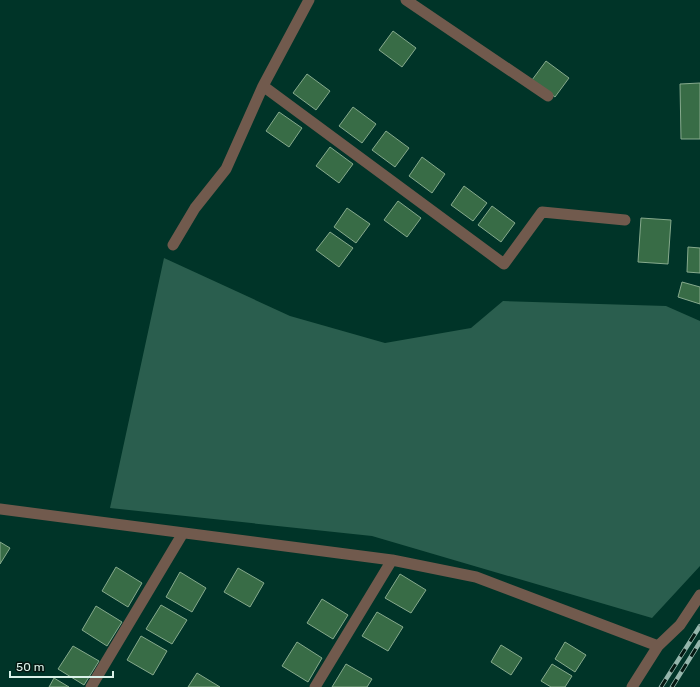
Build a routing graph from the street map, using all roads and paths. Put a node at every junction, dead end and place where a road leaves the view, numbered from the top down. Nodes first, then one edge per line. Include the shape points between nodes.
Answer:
1 (308, 0) edge
2 (406, 0) edge
3 (263, 86) junction
4 (548, 96) dead end
5 (625, 220) dead end
6 (173, 245) dead end
7 (0, 509) edge
8 (183, 533) junction
9 (392, 560) junction
10 (700, 595) edge
11 (658, 646) junction
12 (91, 687) edge
13 (315, 687) edge
14 (632, 687) edge

1 - 3 street
2 - 4 street
3 - 5 street via 504,264 542,212
3 - 6 street via 226,169 195,208
7 - 8 street
8 - 9 street
8 - 12 street
9 - 11 street via 476,577
9 - 13 street
10 - 11 street via 680,625
11 - 14 street

